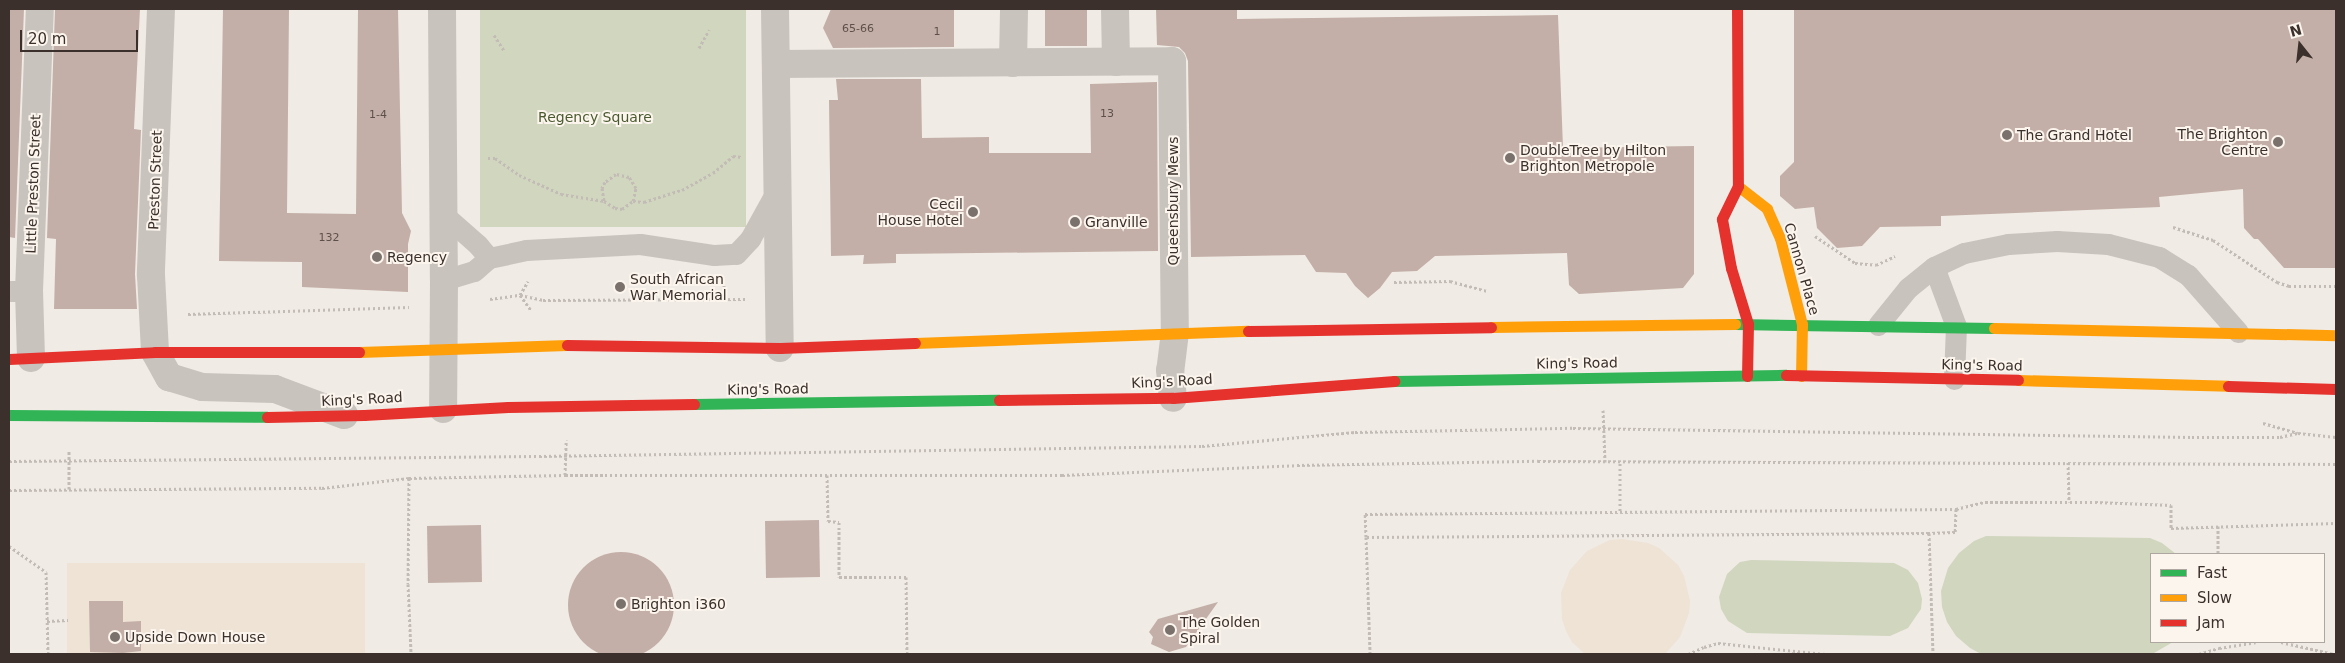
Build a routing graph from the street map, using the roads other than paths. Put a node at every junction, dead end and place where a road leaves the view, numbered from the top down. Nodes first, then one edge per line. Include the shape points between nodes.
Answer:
1 (40, 9) edge
2 (160, 9) edge
3 (442, 9) edge
4 (775, 9) edge
5 (1014, 9) edge
6 (1115, 9) edge
7 (1737, 9) edge
8 (1116, 62) junction
9 (1013, 63) junction
10 (776, 64) junction
11 (1738, 186) junction
12 (778, 190) junction
13 (443, 214) junction
14 (489, 258) junction
15 (1934, 267) junction
16 (19, 291) edge
17 (444, 293) junction
18 (1748, 324) junction
19 (1802, 324) junction
20 (1878, 325) junction
21 (1956, 326) junction
22 (1175, 332) junction
23 (2238, 332) junction
24 (2336, 335) edge
25 (780, 348) junction
26 (444, 350) junction
27 (155, 352) junction
28 (20, 359) edge
29 (1747, 376) junction
30 (1801, 376) junction
31 (1954, 379) junction
32 (2336, 389) edge
33 (1173, 398) junction
34 (443, 409) junction
35 (9, 415) edge
36 (345, 415) junction

1 - 16 street, Little Preston Street
2 - 27 street, Preston Street via 151,274
3 - 13 street
4 - 10 street
5 - 9 street
6 - 8 street
7 - 11 main road
8 - 9 street, Queensbury Mews
8 - 22 street, Queensbury Mews via 1172,61
9 - 10 street, Queensbury Mews
10 - 12 street
11 - 18 main road via 1722,219 1730,268
11 - 19 main road, Cannon Place via 1767,209 1780,238
12 - 14 lane via 750,239 736,254 714,255 640,244 534,250
12 - 25 street
13 - 14 lane
13 - 17 street
14 - 17 lane
15 - 20 lane via 1908,288
15 - 21 lane
15 - 23 lane via 1964,253 2008,244 2057,241 2108,244 2159,257 2188,275
16 - 28 street, Little Preston Street
17 - 26 street
18 - 19 main road
18 - 22 main road
18 - 29 main road
19 - 20 main road
19 - 30 main road, Cannon Place
20 - 21 main road
21 - 23 main road
21 - 31 lane
22 - 25 main road
22 - 33 street, Queensbury Mews via 1170,370
23 - 24 main road
25 - 26 main road via 536,346
26 - 27 main road
26 - 34 street
27 - 28 main road
27 - 36 street via 169,377 202,386 275,389
29 - 30 main road, King's Road
29 - 33 main road, King's Road via 1366,382
30 - 31 main road, King's Road
31 - 32 main road, King's Road
33 - 34 main road, King's Road
34 - 36 main road, King's Road
35 - 36 main road, King's Road via 221,418

